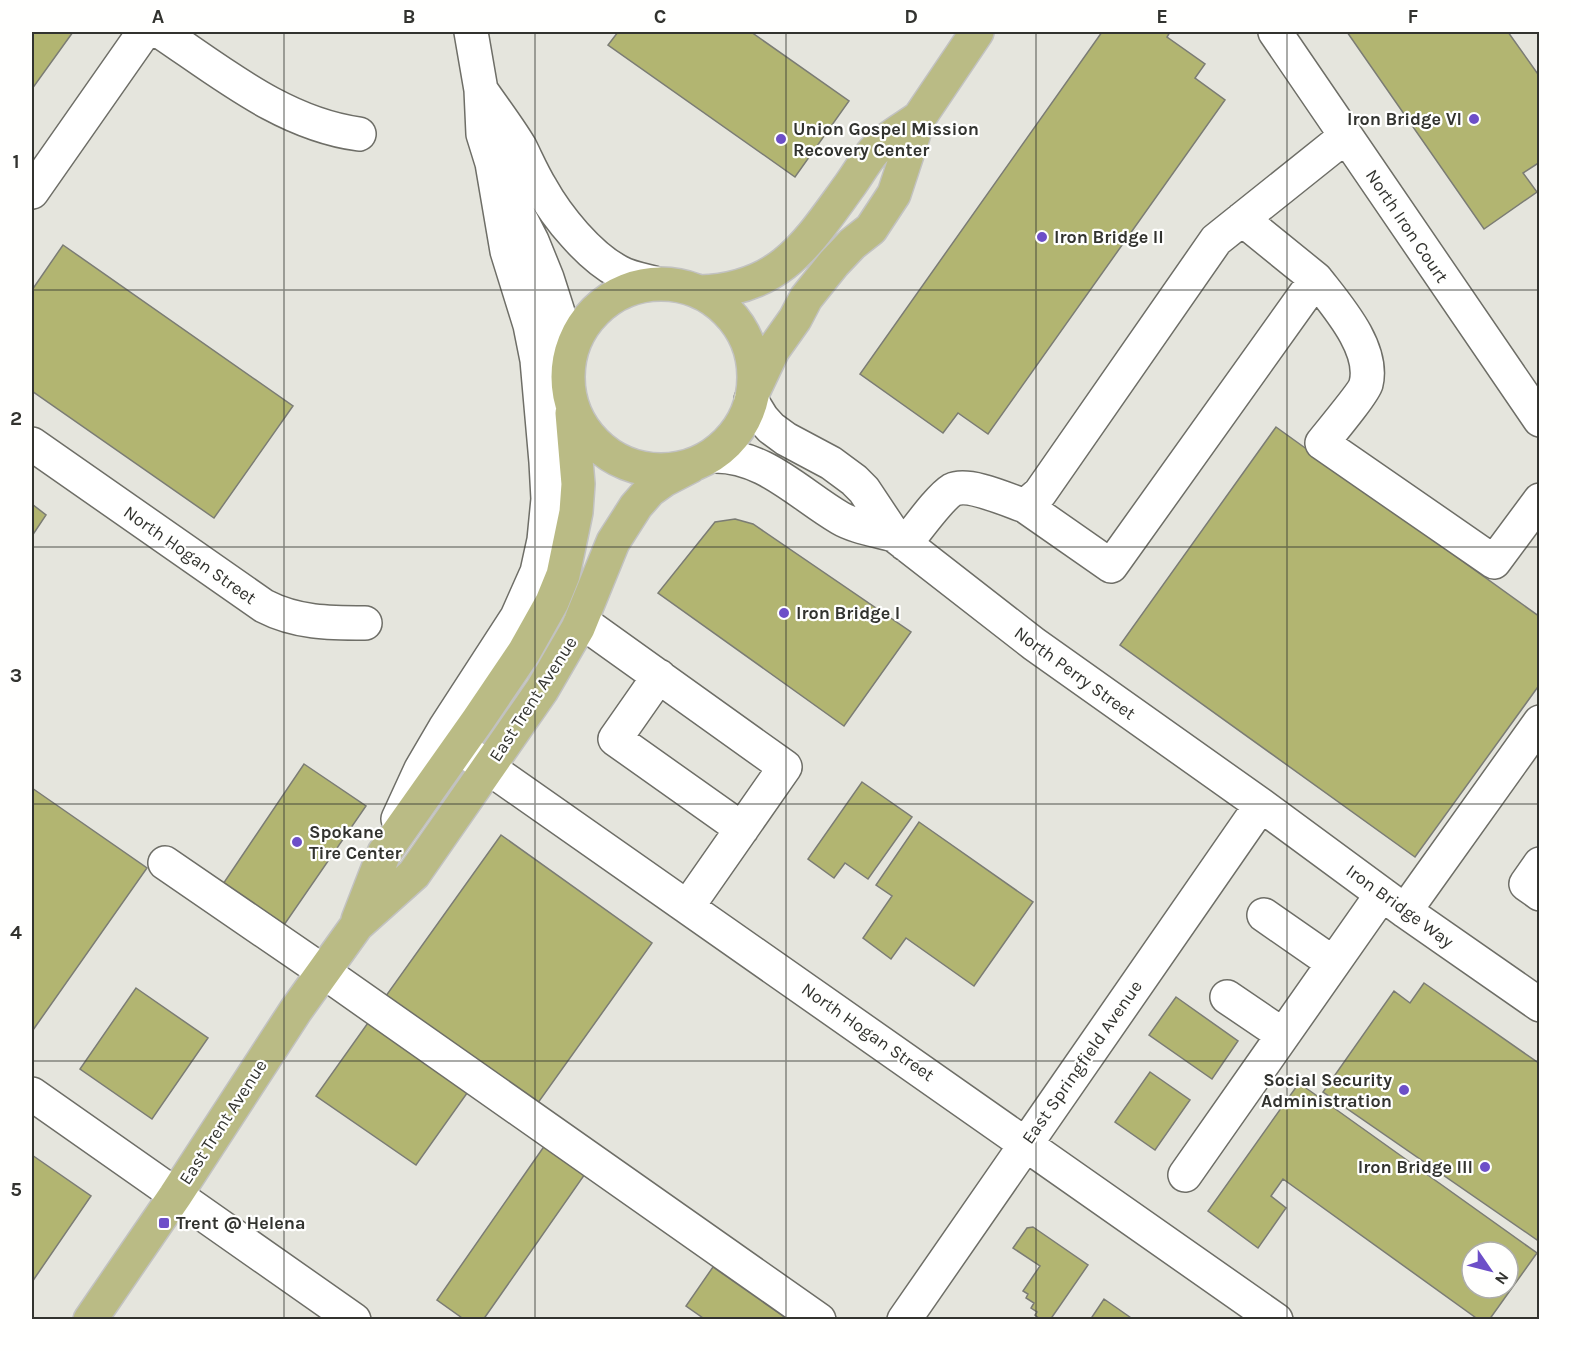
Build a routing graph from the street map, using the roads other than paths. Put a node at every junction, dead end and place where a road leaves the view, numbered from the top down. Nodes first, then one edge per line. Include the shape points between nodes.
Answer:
1 (144, 32) edge
2 (161, 32) edge
3 (471, 32) edge
4 (975, 32) edge
5 (1275, 32) edge
6 (481, 90) junction
7 (919, 118) junction
8 (359, 134) dead end
9 (1346, 136) junction
10 (492, 164) junction
11 (32, 192) edge
12 (1242, 219) junction
13 (1316, 279) junction
14 (654, 283) junction
15 (700, 292) junction
16 (567, 363) junction
17 (752, 397) junction
18 (572, 409) junction
19 (1539, 420) edge
20 (32, 444) edge
21 (701, 461) junction
22 (1539, 500) edge
23 (1025, 506) junction
24 (899, 540) junction
25 (581, 621) junction
26 (365, 623) dead end
27 (659, 676) junction
28 (1539, 722) edge
29 (459, 747) junction
30 (1529, 758) edge
31 (489, 768) junction
32 (1261, 805) junction
33 (742, 829) junction
34 (384, 853) junction
35 (165, 863) dead end
36 (1539, 864) edge
37 (1539, 894) edge
38 (1394, 902) junction
39 (688, 906) junction
40 (1264, 915) dead end
41 (357, 925) junction
42 (1333, 963) junction
43 (324, 972) junction
44 (1227, 997) dead end
45 (1539, 1005) edge
46 (1283, 1035) junction
47 (32, 1094) edge
48 (1026, 1143) junction
49 (1185, 1175) dead end
50 (175, 1196) junction
51 (816, 1319) edge
52 (90, 1320) edge
53 (354, 1320) edge
54 (904, 1320) edge
55 (1276, 1320) edge

1 - 11 street
2 - 8 street via 296,118
3 - 6 street
4 - 7 main road
5 - 9 street, North Iron Court
6 - 10 street via 483,134
6 - 14 street via 519,146 541,190 589,249 617,271
7 - 15 main road via 875,150 791,259 756,282 723,291
7 - 17 main road via 894,194 871,229 831,266 806,298 773,350
9 - 12 street
9 - 19 street, North Iron Court
10 - 16 street via 532,240 547,278 564,332
10 - 34 street via 507,251 537,360 548,499 544,540 537,572 518,617 421,769
12 - 13 street
12 - 23 street via 1216,240 1040,493
13 - 22 street via 1346,319 1366,358 1366,385 1322,443 1494,562
13 - 23 street via 1111,566
14 - 15 main road
14 - 16 main road via 633,287 597,308 583,324
15 - 17 main road via 722,306 738,324 749,346 754,370
16 - 18 main road
17 - 21 main road via 731,439
17 - 24 street, North Perry Street via 771,428 854,480
18 - 21 main road via 591,440 619,462 655,471
18 - 29 main road, East Trent Avenue via 578,484 563,575 537,630
20 - 26 street, North Hogan Street via 264,606 318,623
21 - 24 street, North Perry Street via 734,456 750,461 842,520
21 - 25 main road, East Trent Avenue via 650,490 625,522
23 - 24 street via 965,488 952,490
24 - 32 street, North Perry Street via 1062,664
25 - 27 street
25 - 31 main road, East Trent Avenue via 557,667
27 - 33 street via 785,767
27 - 33 street via 615,739
28 - 30 street
29 - 31 street, North Hogan Street
29 - 34 main road, East Trent Avenue
30 - 38 street
31 - 39 street, North Hogan Street
31 - 41 main road, East Trent Avenue via 414,874
32 - 38 street, Iron Bridge Way
32 - 48 street, East Springfield Avenue
33 - 39 street
34 - 41 main road, East Trent Avenue
35 - 43 street
36 - 37 street via 1526,884
38 - 42 street
38 - 45 street, Iron Bridge Way
39 - 48 street, North Hogan Street
40 - 42 street
41 - 43 main road, East Trent Avenue
42 - 46 street
43 - 50 main road, East Trent Avenue
43 - 51 street
44 - 46 street
46 - 49 street
47 - 50 street
48 - 54 street, East Springfield Avenue
48 - 55 street, North Hogan Street
50 - 52 main road, East Trent Avenue
50 - 53 street

